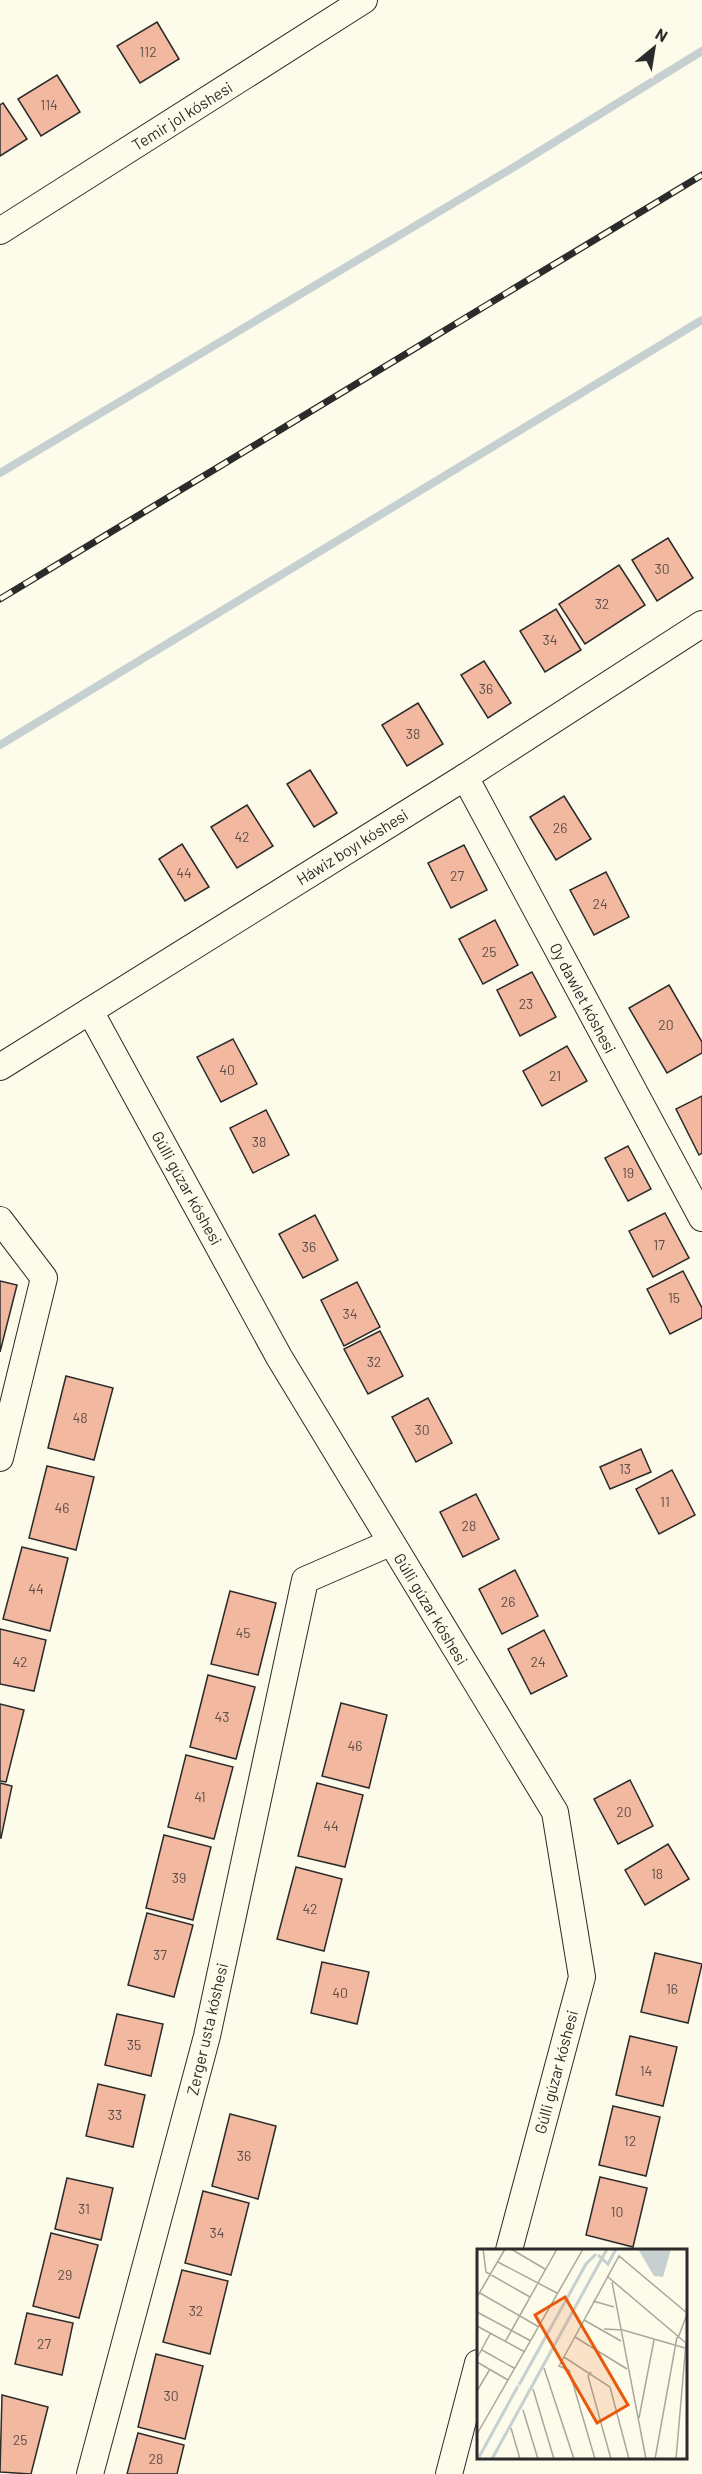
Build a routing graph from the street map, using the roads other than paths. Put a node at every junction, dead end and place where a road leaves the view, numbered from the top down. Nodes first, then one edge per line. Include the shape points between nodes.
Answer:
1 (364, 0) edge
2 (0, 231) edge
3 (702, 624) edge
4 (465, 777) junction
5 (90, 1011) junction
6 (0, 1067) edge
7 (702, 1218) edge
8 (0, 1220) edge
9 (0, 1458) edge
10 (390, 1543) junction
11 (509, 2249) edge
12 (477, 2367) edge
13 (90, 2474) edge
14 (449, 2474) edge

1 - 2 street, Temir jol kóshesi
3 - 4 street, Háwiz boyı kóshesi
4 - 5 street, Háwiz boyı kóshesi
4 - 7 street, Oy dawlet kóshesi
5 - 6 street, Háwiz boyı kóshesi
5 - 10 street, Gúlli gúzar kóshesi via 279,1357
8 - 9 street via 44,1278
10 - 11 street, Gúlli gúzar kóshesi via 555,1812 582,1977
10 - 13 street, Zerger usta kóshesi via 305,1580 207,2036
12 - 14 street

